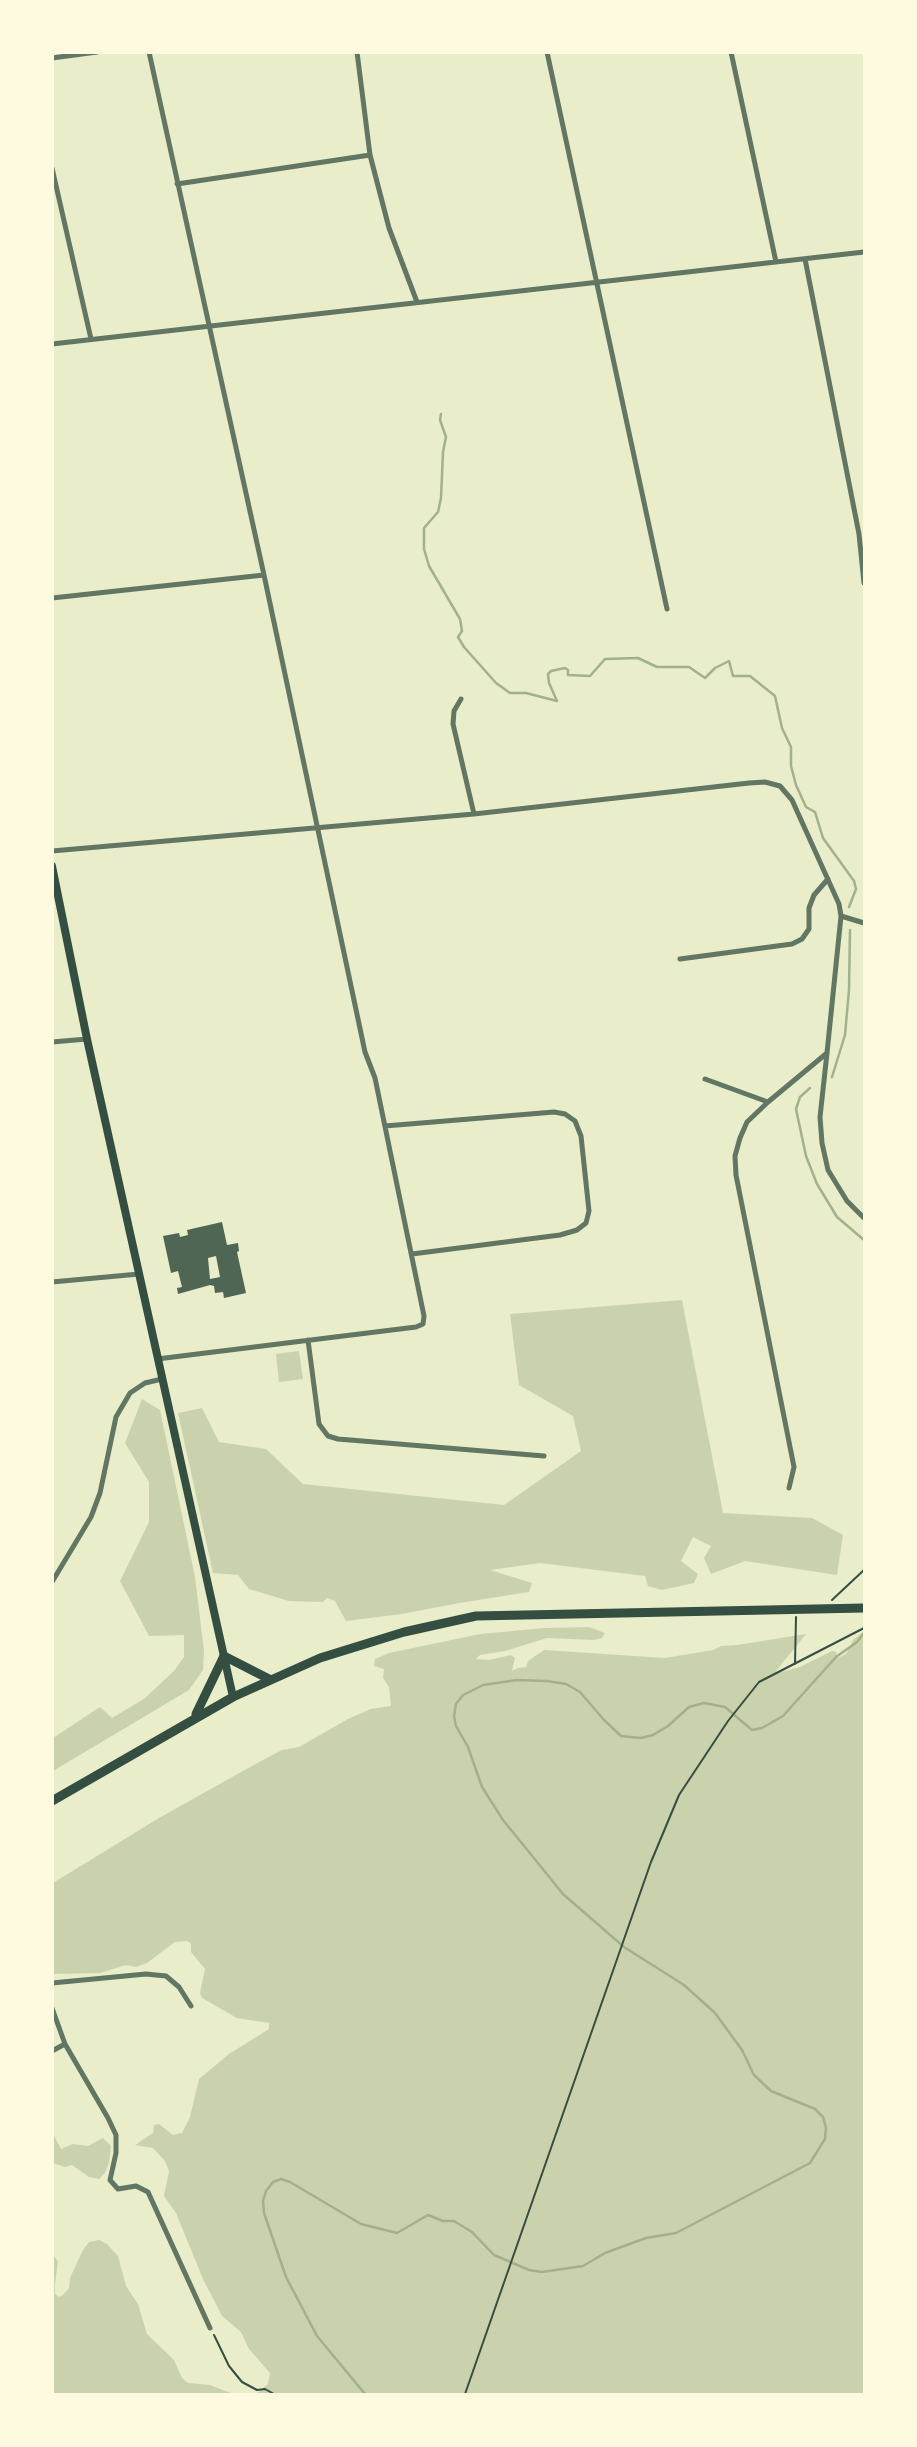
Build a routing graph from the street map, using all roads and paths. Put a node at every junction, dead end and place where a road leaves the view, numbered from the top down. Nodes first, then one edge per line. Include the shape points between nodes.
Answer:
1 (97, 52) edge
2 (149, 52) edge
3 (357, 52) edge
4 (547, 52) edge
5 (731, 52) edge
6 (52, 58) edge
7 (370, 155) junction
8 (52, 168) edge
9 (177, 184) junction
10 (864, 252) edge
11 (805, 259) junction
12 (776, 262) junction
13 (596, 282) junction
14 (417, 302) junction
15 (209, 327) junction
16 (90, 340) junction
17 (52, 344) edge
18 (862, 534) edge
19 (264, 575) junction
20 (864, 583) edge
21 (52, 598) edge
22 (667, 609) dead end
23 (461, 699) dead end
24 (474, 814) junction
25 (318, 827) junction
26 (52, 851) edge
27 (52, 866) edge
28 (828, 879) junction
29 (841, 916) junction
30 (864, 923) edge
31 (680, 959) dead end
32 (87, 1039) junction
33 (52, 1042) edge
34 (827, 1053) junction
35 (705, 1079) dead end
36 (768, 1102) junction
37 (385, 1126) junction
38 (864, 1219) edge
39 (412, 1254) junction
40 (139, 1274) junction
41 (52, 1282) edge
42 (308, 1340) junction
43 (158, 1359) junction
44 (162, 1379) junction
45 (544, 1456) dead end
46 (789, 1488) dead end
47 (864, 1570) edge
48 (52, 1583) edge
49 (864, 1608) edge
50 (824, 1609) junction
51 (796, 1610) junction
52 (864, 1628) edge
53 (224, 1656) junction
54 (795, 1665) junction
55 (271, 1680) junction
56 (233, 1697) junction
57 (196, 1718) junction
58 (52, 1801) edge
59 (52, 1983) edge
60 (191, 2006) dead end
61 (52, 2008) edge
62 (65, 2044) junction
63 (52, 2051) edge
64 (210, 2328) joint
65 (274, 2395) edge
66 (465, 2395) edge

1 - 6 street
2 - 9 street
3 - 7 street
4 - 13 street
5 - 12 street
7 - 9 street
7 - 14 street via 389,228
8 - 16 street
9 - 15 street
10 - 11 street
11 - 12 street
11 - 18 street
12 - 13 street
13 - 14 street
13 - 22 street
14 - 15 street
15 - 16 street
15 - 19 street
16 - 17 street
18 - 20 street
19 - 21 street
19 - 25 street
23 - 24 street via 453,724
24 - 25 street
24 - 28 street via 765,782 780,786 792,800
25 - 26 street
25 - 37 street
27 - 32 main road
28 - 29 street
28 - 31 street via 814,895 809,929 802,939
29 - 30 street
29 - 34 street
32 - 33 street
32 - 40 main road
34 - 36 street
34 - 38 street via 821,1143 828,1170
35 - 36 street
36 - 46 street via 747,1122 735,1156 736,1175 794,1467
37 - 39 street
37 - 39 street via 554,1112 575,1121 581,1136 589,1211 586,1223 577,1230
39 - 42 street via 423,1324
40 - 41 street
40 - 43 main road
42 - 43 street
42 - 45 street via 319,1424 328,1436
43 - 44 main road
44 - 48 street via 130,1393 116,1417 96,1505
44 - 53 main road
47 - 50 path
49 - 50 main road
50 - 51 main road
51 - 54 path
51 - 55 main road via 476,1616 320,1658
52 - 54 path
53 - 55 main road
53 - 56 main road
53 - 57 main road
54 - 66 path via 760,1682 679,1796 651,1862
55 - 56 main road
56 - 57 main road
57 - 58 main road
59 - 60 street via 166,1976
61 - 62 street
62 - 63 street
62 - 64 street via 116,2135 110,2180 118,2189 136,2186 148,2192
64 - 65 path via 242,2382

